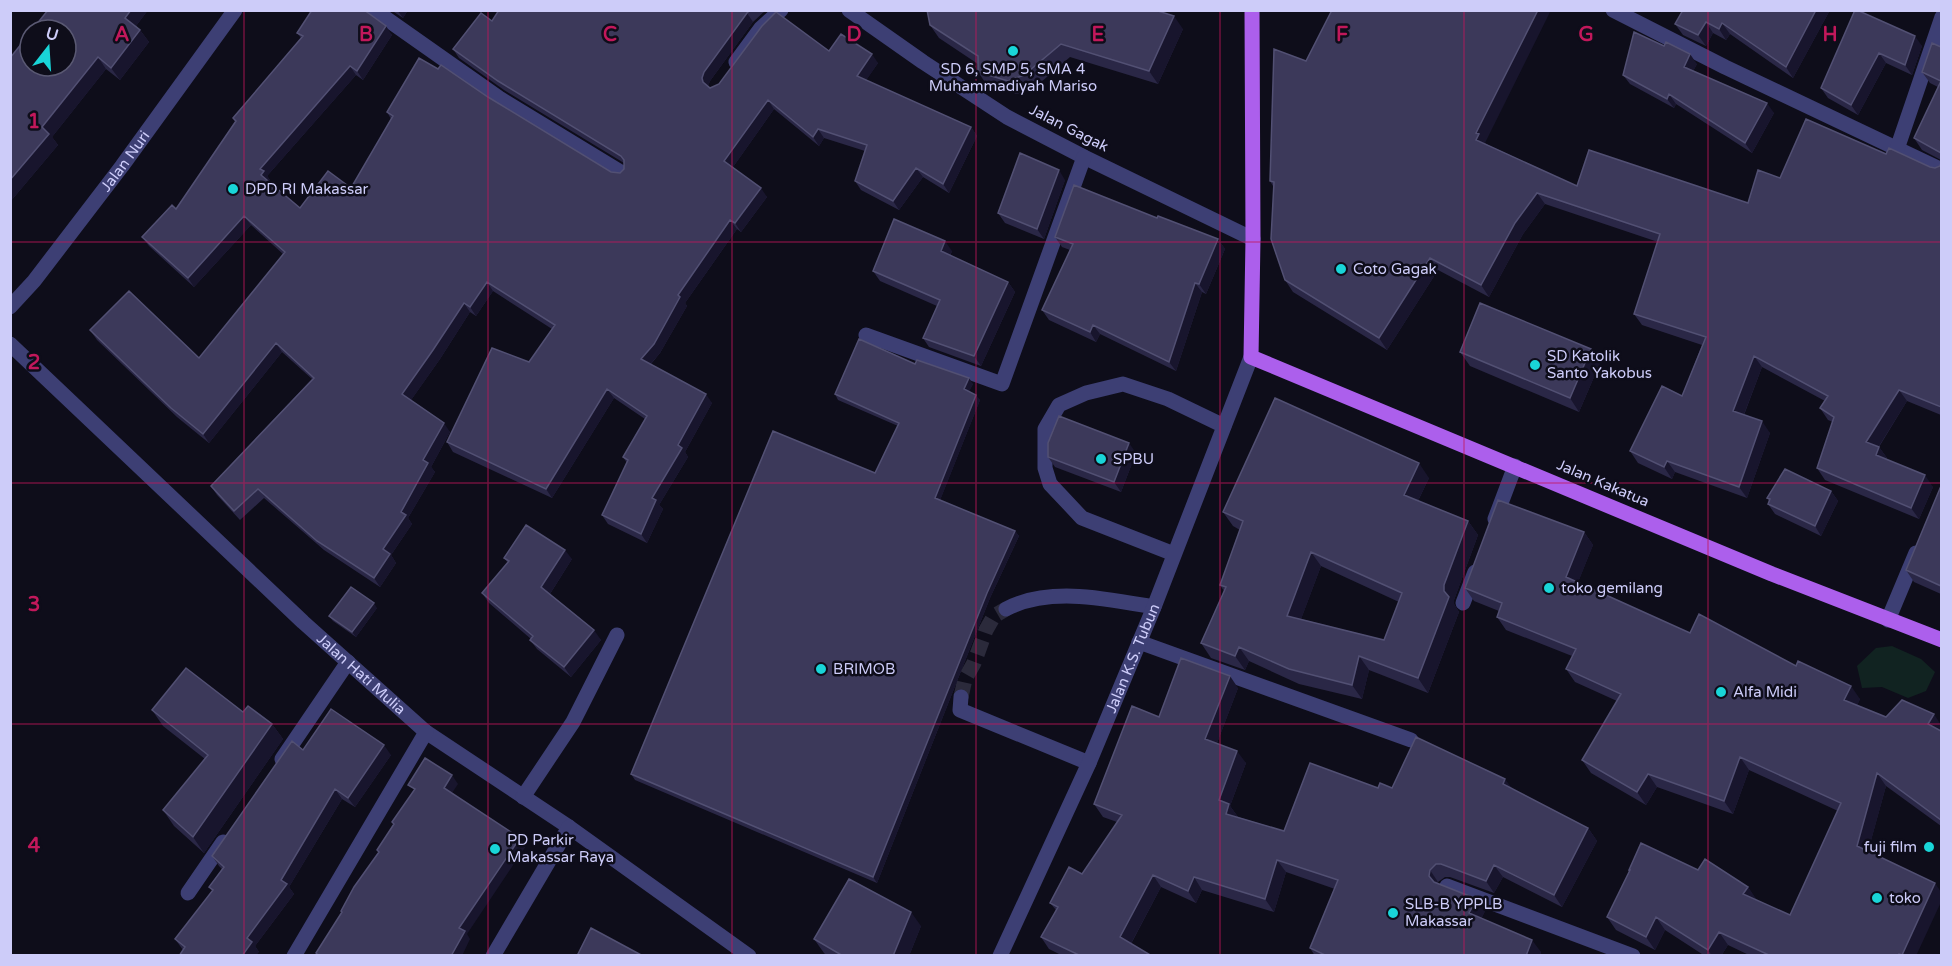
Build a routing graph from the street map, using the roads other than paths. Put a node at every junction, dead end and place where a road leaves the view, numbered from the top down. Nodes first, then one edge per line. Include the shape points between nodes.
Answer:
1 (235, 10) edge
2 (374, 10) edge
3 (781, 10) edge
4 (849, 10) edge
5 (1252, 10) edge
6 (1613, 10) edge
7 (1941, 17) edge
8 (730, 70) edge
9 (1897, 148) junction
10 (1084, 157) junction
11 (1941, 170) edge
12 (622, 173) edge
13 (1253, 239) junction
14 (10, 307) edge
15 (866, 335) dead end
16 (10, 344) edge
17 (1251, 357) junction
18 (1224, 426) junction
19 (1515, 466) junction
20 (1491, 529) edge
21 (1919, 544) edge
22 (1174, 554) junction
23 (1479, 561) edge
24 (1463, 603) dead end
25 (1154, 607) junction
26 (1006, 609) tunnel mouth
27 (1888, 620) junction
28 (617, 635) dead end
29 (1941, 640) edge
30 (1139, 642) junction
31 (348, 662) junction
32 (961, 697) dead end
33 (426, 732) junction
34 (1411, 740) dead end
35 (1089, 763) junction
36 (275, 768) edge
37 (523, 796) junction
38 (235, 826) edge
39 (569, 827) junction
40 (1447, 886) edge
41 (188, 893) dead end
42 (294, 956) edge
43 (493, 956) edge
44 (749, 956) edge
45 (1000, 956) edge
46 (1633, 956) edge

1 - 14 street, Jalan Nuri via 122,166
2 - 12 street via 499,98
3 - 8 street via 761,28
4 - 10 street, Jalan Gagak via 1007,117
5 - 13 main road
6 - 9 street
7 - 9 street
9 - 11 street
10 - 13 street, Jalan Gagak
10 - 15 street via 1002,384
13 - 17 main road
16 - 31 street, Jalan Hati Mulia
17 - 18 street, Jalan K.S. Tubun
17 - 19 main road, Jalan Kakatua
18 - 22 street, Jalan K.S. Tubun
18 - 22 street via 1168,399 1123,384 1059,405 1045,429 1045,468 1050,484 1082,518
19 - 20 street
19 - 27 main road, Jalan Kakatua
21 - 27 street
22 - 25 street, Jalan K.S. Tubun
23 - 24 street
25 - 26 street via 1054,596 1020,602
25 - 30 street, Jalan K.S. Tubun
27 - 29 main road, Jalan Kakatua
28 - 37 street via 573,723
30 - 34 street
30 - 35 street, Jalan K.S. Tubun
31 - 33 street, Jalan Hati Mulia
31 - 36 street
32 - 35 street via 960,710
33 - 37 street, Jalan Hati Mulia
33 - 42 street
35 - 45 street, Jalan K.S. Tubun
37 - 39 street, Jalan Hati Mulia
38 - 41 street
39 - 43 street
39 - 44 street, Jalan Hati Mulia
40 - 46 street

